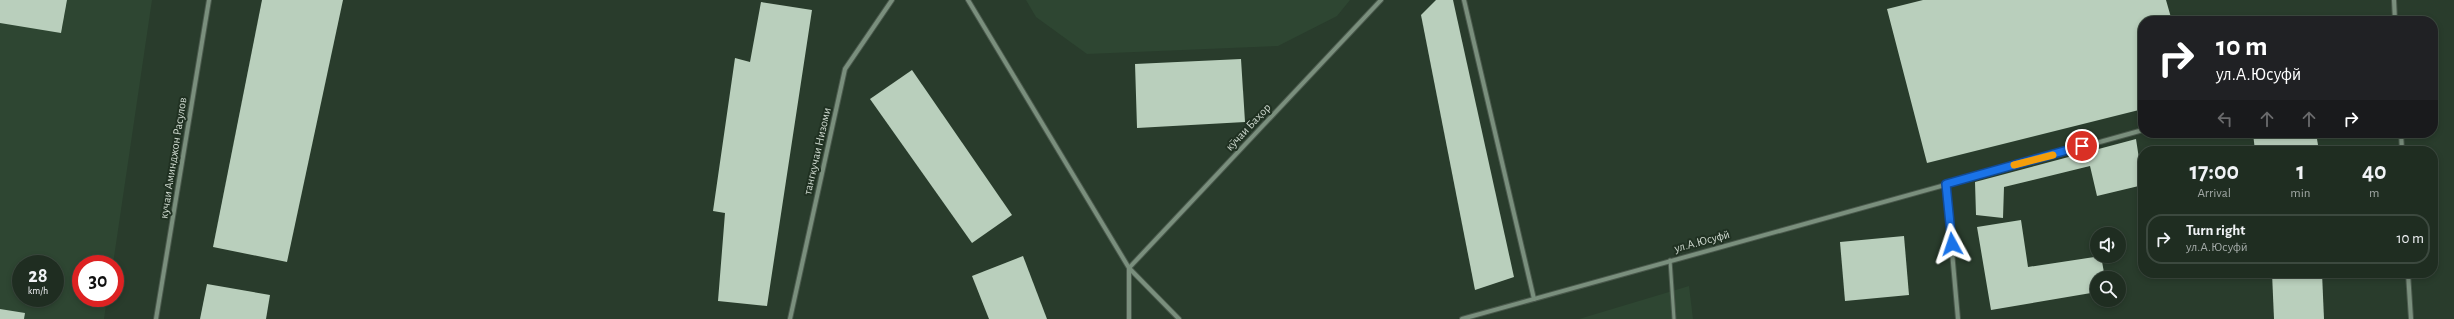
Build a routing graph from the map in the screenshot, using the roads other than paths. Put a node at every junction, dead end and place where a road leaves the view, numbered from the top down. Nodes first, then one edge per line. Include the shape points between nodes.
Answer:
1 (209, 0) edge
2 (892, 0) edge
3 (968, 0) edge
4 (1381, 0) edge
5 (1464, 0) edge
6 (2394, 0) edge
7 (2395, 16) edge
8 (2138, 131) edge
9 (1946, 184) junction
10 (1670, 260) junction
11 (1129, 268) junction
12 (2408, 278) edge
13 (1534, 299) junction
14 (156, 319) edge
15 (790, 319) edge
16 (1129, 319) edge
17 (1179, 319) edge
18 (1462, 319) edge
19 (1674, 319) edge
20 (1958, 319) edge
21 (2411, 319) edge

1 - 14 street, кучаи Аминджон Расулов
2 - 15 street, тангкучаи Низоми via 846,69
3 - 11 street
4 - 11 street, кӯчаи Баҳор
5 - 13 street
6 - 7 street
8 - 9 street, ул.А.Юсуфй
9 - 10 street, ул.А.Юсуфй
9 - 20 street
10 - 13 street, ул.А.Юсуфй
10 - 19 lane
11 - 16 street
11 - 17 street
12 - 21 street
13 - 18 street, ул.А.Юсуфй

